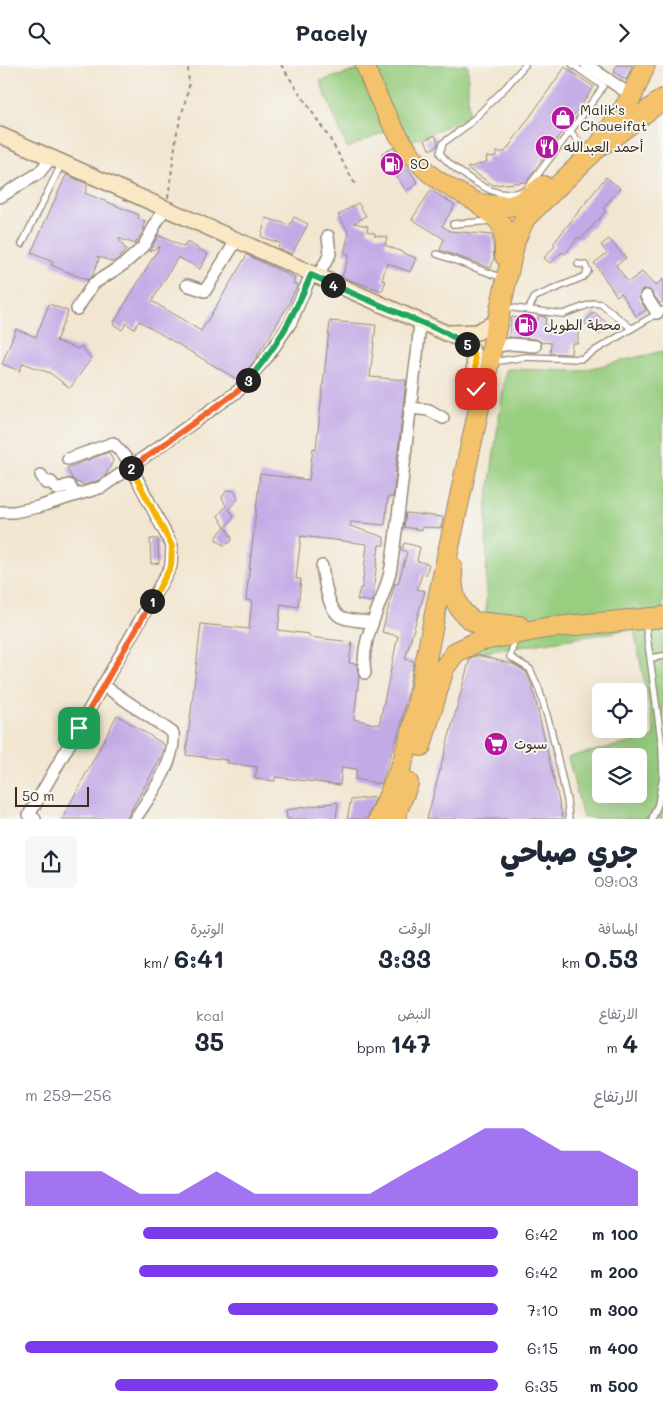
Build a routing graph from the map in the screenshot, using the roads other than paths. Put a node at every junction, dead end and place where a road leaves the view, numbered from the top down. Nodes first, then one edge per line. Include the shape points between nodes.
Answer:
1 (365, 65) edge
2 (525, 65) edge
3 (573, 65) edge
4 (587, 65) edge
5 (645, 65) edge
6 (605, 70) edge
7 (632, 96) junction
8 (663, 99) edge
9 (570, 131) junction
10 (0, 135) edge
11 (588, 156) junction
12 (56, 161) junction
13 (0, 197) edge
14 (480, 204) junction
15 (166, 209) junction
16 (501, 220) junction
17 (454, 224) dead end
18 (328, 236) dead end
19 (236, 241) junction
20 (22, 244) dead end
21 (437, 254) dead end
22 (578, 264) dead end
23 (314, 277) junction
24 (505, 277) junction
25 (187, 285) dead end
26 (646, 296) dead end
27 (77, 309) dead end
28 (528, 310) junction
29 (498, 314) junction
30 (660, 314) edge
31 (420, 322) junction
32 (631, 329) junction
33 (446, 333) junction
34 (535, 346) dead end
35 (490, 355) junction
36 (479, 401) junction
37 (410, 408) junction
38 (443, 418) dead end
39 (68, 459) dead end
40 (132, 467) junction
41 (42, 475) dead end
42 (75, 495) junction
43 (0, 511) edge
44 (451, 540) junction
45 (322, 566) dead end
46 (654, 618) edge
47 (372, 622) junction
48 (545, 628) junction
49 (517, 634) junction
50 (663, 656) edge
51 (650, 658) junction
52 (366, 673) dead end
53 (103, 685) junction
54 (35, 819) edge
55 (135, 819) edge
56 (378, 819) edge
57 (394, 819) edge
58 (569, 819) edge
59 (652, 819) edge

1 - 14 main road via 382,105 413,157 437,180
2 - 9 lane via 468,124 443,143 440,153 445,161 489,190 520,192 526,190
3 - 9 lane via 603,86
4 - 6 street
5 - 7 highway
6 - 7 street
7 - 11 highway
8 - 11 highway
9 - 11 lane
10 - 12 main road
11 - 14 highway via 518,205 506,208
11 - 24 highway via 526,218 514,240
12 - 13 street
12 - 15 main road
12 - 20 lane
14 - 16 highway
15 - 19 main road
15 - 27 street via 143,247 93,284
16 - 17 lane
16 - 24 highway
18 - 23 street via 330,254
19 - 23 main road
19 - 25 street via 205,291
21 - 24 lane
22 - 28 lane via 586,265 588,271 583,277 535,297
23 - 31 main road
23 - 40 street via 283,334 238,391
24 - 29 highway
26 - 30 street
28 - 29 lane
28 - 32 lane via 564,314 594,303 601,304
29 - 33 main road via 477,332
29 - 35 highway
30 - 32 lane
31 - 33 main road
31 - 37 street
32 - 35 lane via 581,359
33 - 36 main road via 464,341 472,349
34 - 35 street via 511,344
35 - 36 highway
36 - 44 highway
37 - 38 street via 429,410
37 - 47 street via 390,567
39 - 40 street via 113,443
40 - 42 street via 102,487
40 - 53 street via 172,546 171,566
41 - 42 street via 46,483 52,483 57,489 69,485
42 - 43 street via 38,507
44 - 48 highway via 453,593 468,618 487,624
44 - 56 highway via 413,728 402,764
45 - 47 street via 334,611 340,617
46 - 48 highway
46 - 51 lane
47 - 52 street via 364,665
48 - 49 highway
49 - 57 highway via 465,646 450,658 441,676 414,769
49 - 58 lane via 510,657 530,669 540,689
50 - 51 lane
51 - 59 lane via 663,776
53 - 54 street via 29,815
53 - 55 street via 173,733 171,753

